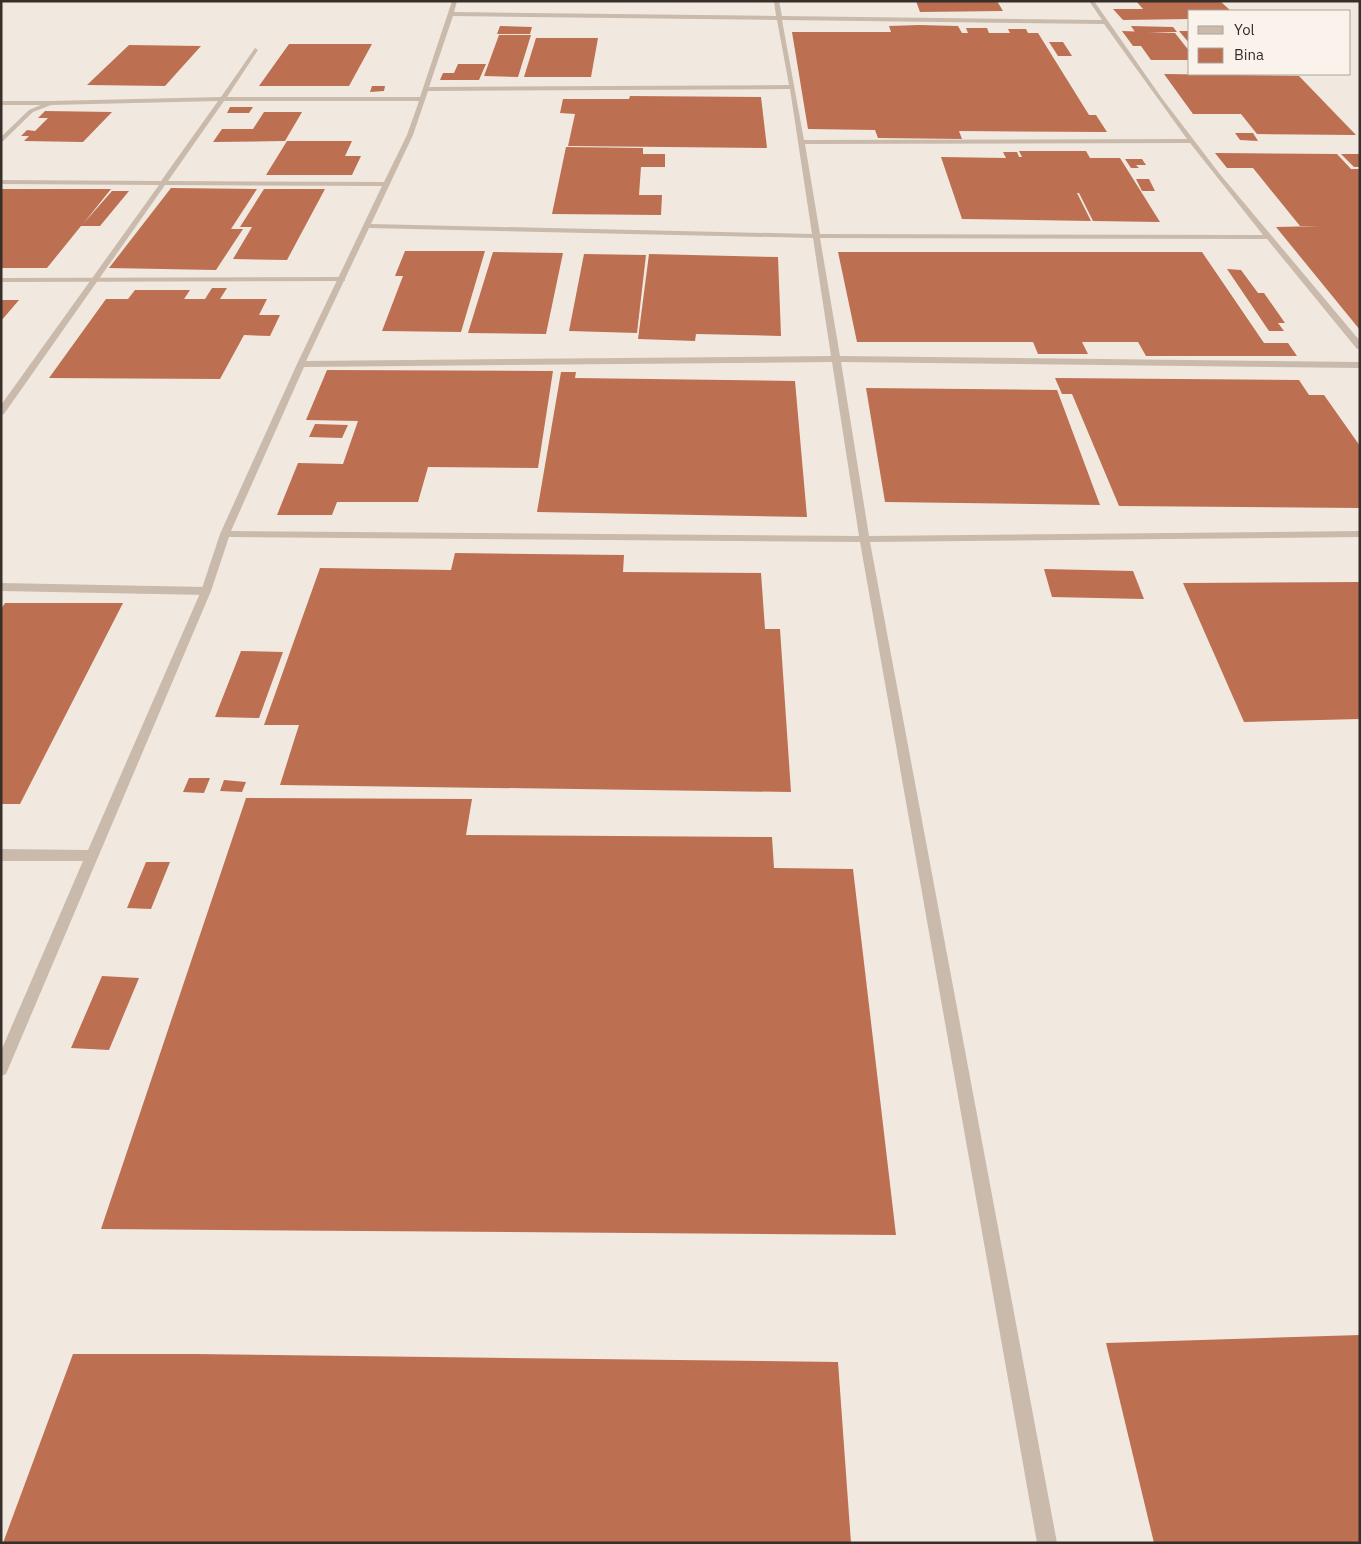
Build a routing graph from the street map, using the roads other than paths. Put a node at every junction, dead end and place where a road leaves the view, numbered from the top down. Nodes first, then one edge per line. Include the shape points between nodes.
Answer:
1 (455, 1) edge
2 (776, 1) edge
3 (1091, 1) edge
4 (451, 14) junction
5 (779, 18) junction
6 (1106, 22) junction
7 (255, 50) dead end
8 (793, 88) junction
9 (423, 94) junction
10 (223, 98) junction
11 (1, 103) edge
12 (50, 103) junction
13 (1, 141) edge
14 (1191, 141) junction
15 (802, 142) junction
16 (1, 182) edge
17 (164, 182) junction
18 (387, 184) junction
19 (367, 226) junction
20 (817, 236) junction
21 (1268, 237) junction
22 (342, 278) junction
23 (1, 280) edge
24 (94, 281) junction
25 (1360, 348) edge
26 (836, 360) junction
27 (301, 364) junction
28 (1360, 365) edge
29 (13, 396) junction
30 (1, 397) edge
31 (1, 412) edge
32 (225, 534) junction
33 (1360, 534) edge
34 (864, 539) junction
35 (1, 587) edge
36 (206, 591) junction
37 (1, 855) edge
38 (92, 856) junction
39 (1, 1069) edge
40 (1047, 1543) edge

1 - 4 street
2 - 5 street
3 - 6 street
4 - 5 street
4 - 9 street
5 - 6 street
5 - 8 street
6 - 14 street
7 - 10 street
8 - 9 street
8 - 15 street
9 - 10 street
9 - 18 street via 410,135
10 - 12 street
10 - 17 street
11 - 12 street
12 - 13 street via 31,111
14 - 15 street
14 - 21 street
15 - 20 street
16 - 17 street
17 - 18 street
17 - 24 street
18 - 19 street
19 - 20 street
19 - 22 street
20 - 21 street
20 - 26 street
21 - 25 street
22 - 24 street
22 - 27 street
23 - 24 street
24 - 29 street
26 - 27 street
26 - 28 street
26 - 34 street
27 - 32 street
29 - 30 street
29 - 31 street
32 - 34 street
32 - 36 street
33 - 34 street
34 - 40 street
35 - 36 street
36 - 38 street
37 - 38 street
38 - 39 street

